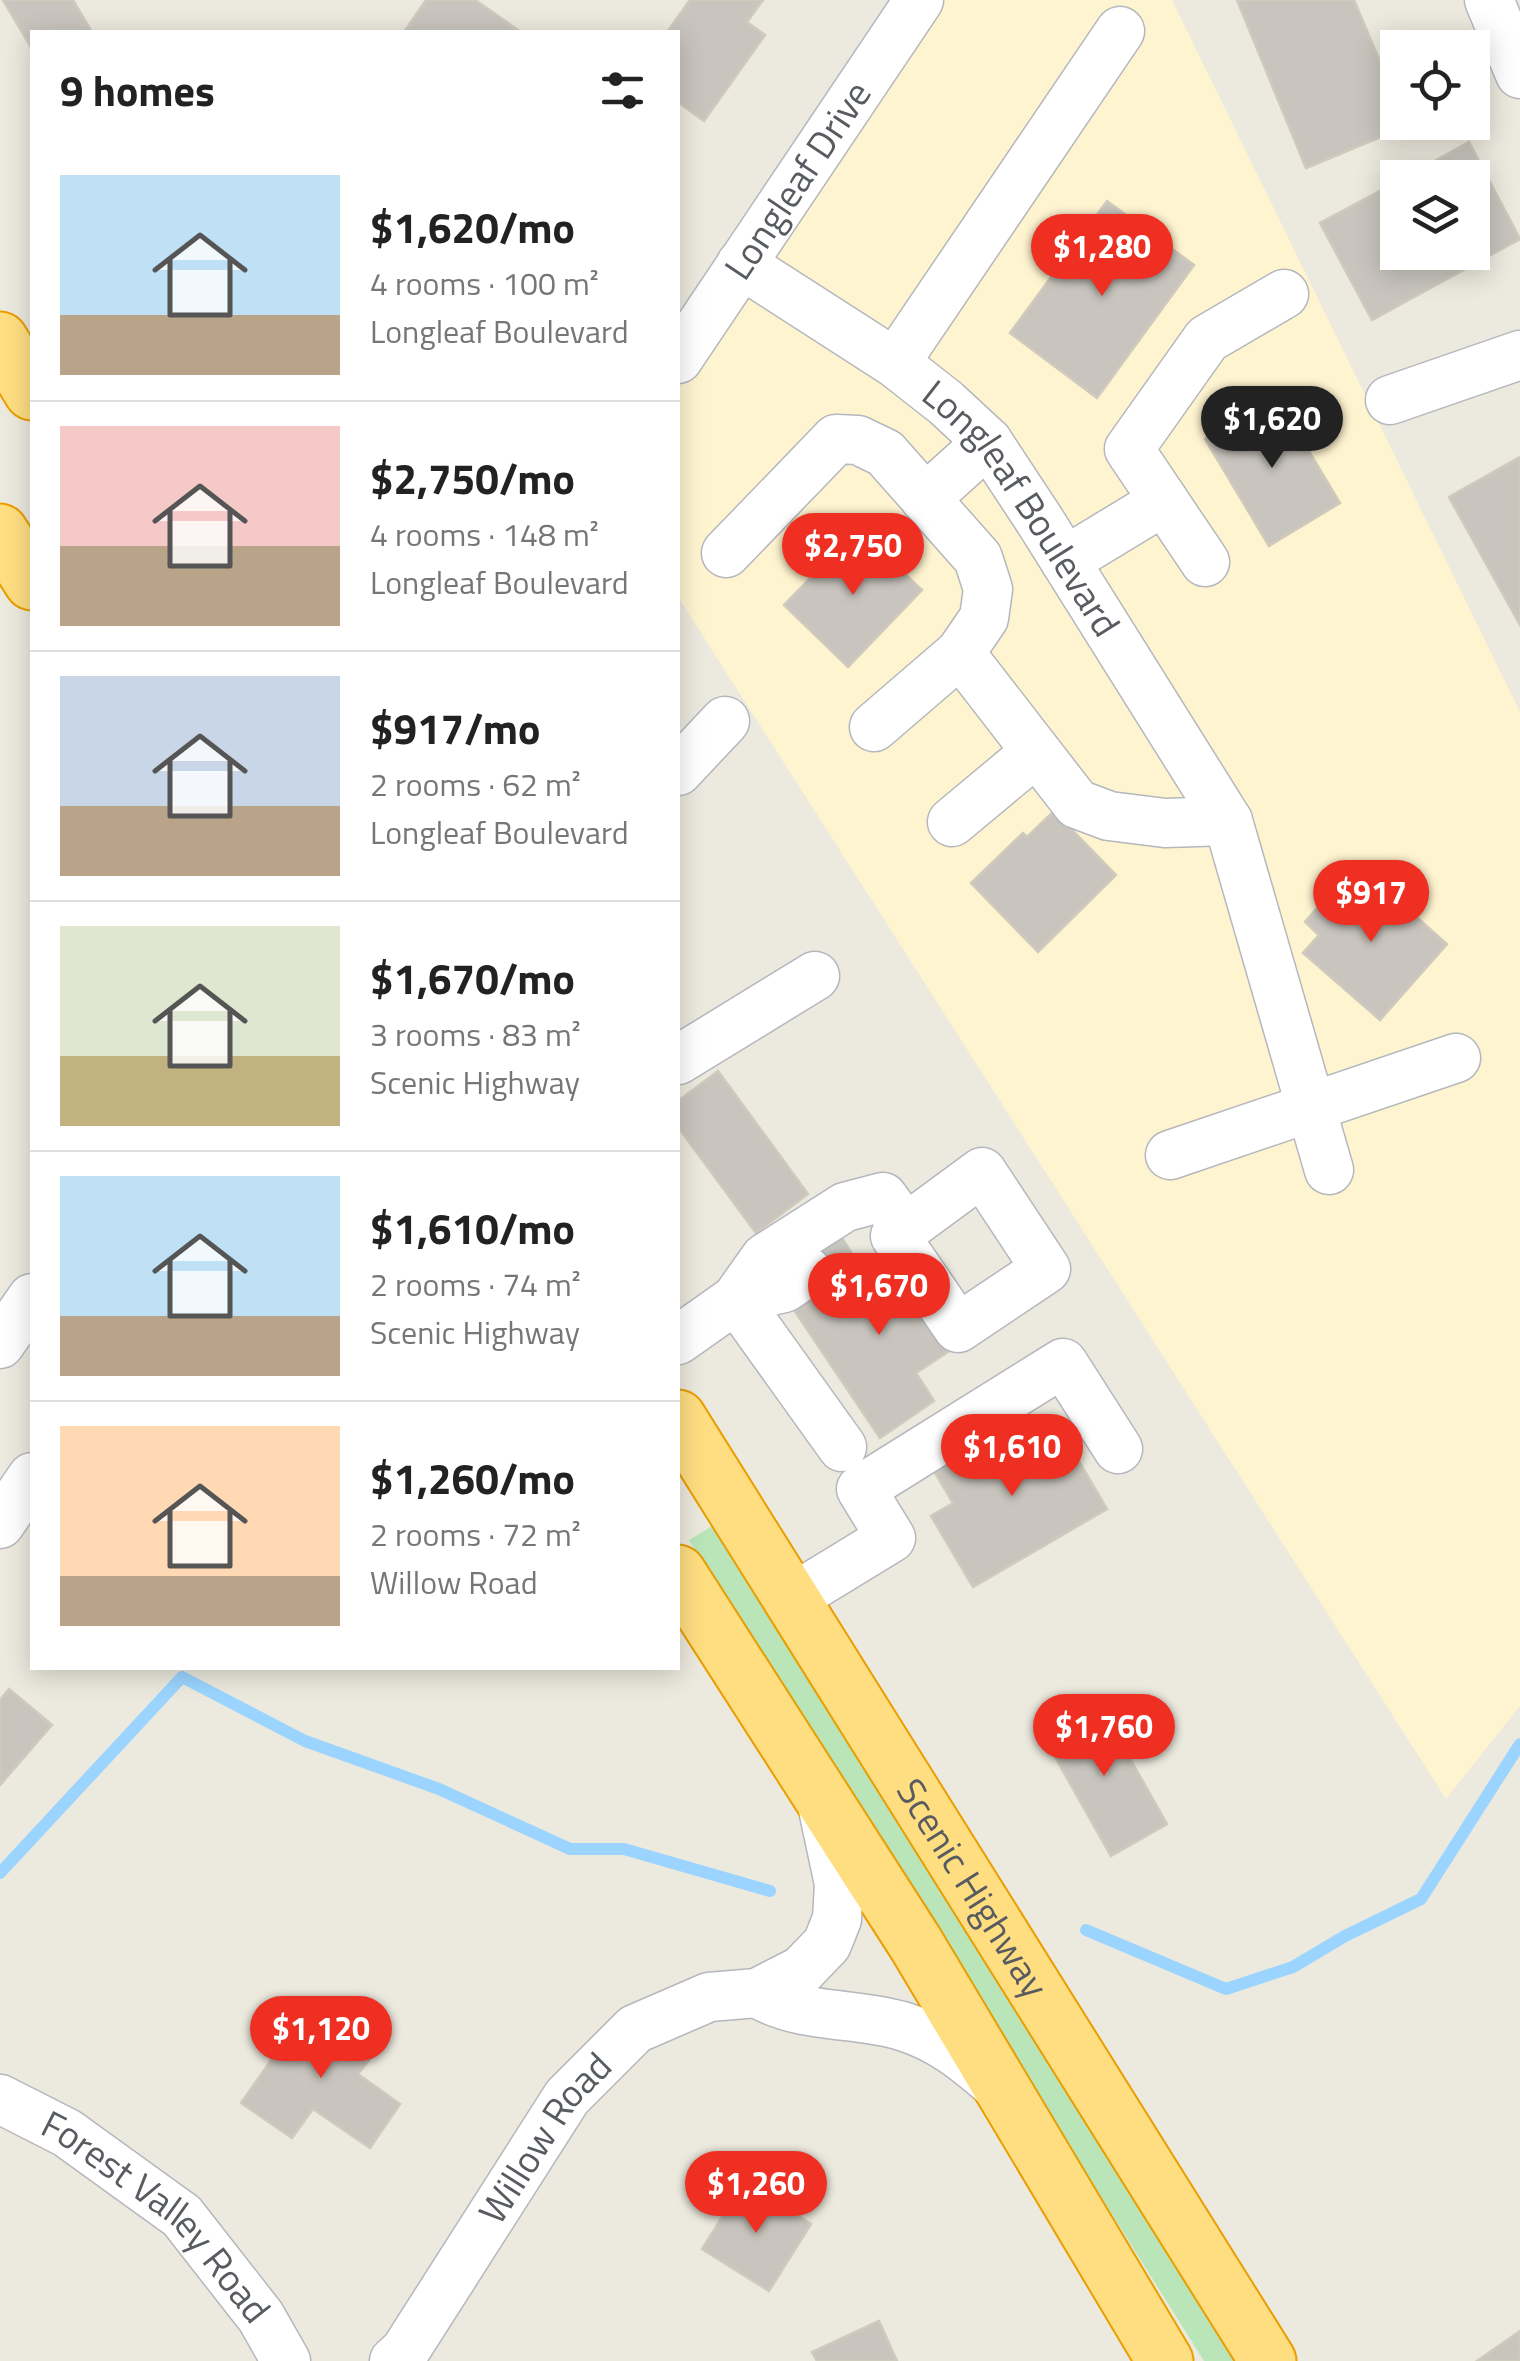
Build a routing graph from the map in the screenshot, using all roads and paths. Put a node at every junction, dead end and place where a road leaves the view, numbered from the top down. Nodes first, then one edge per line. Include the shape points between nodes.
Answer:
1 (919, 0) edge
2 (1489, 0) edge
3 (1120, 32) dead end
4 (1520, 74) edge
5 (741, 264) junction
6 (1284, 294) dead end
7 (0, 340) edge
8 (680, 356) edge
9 (1520, 356) edge
10 (895, 363) junction
11 (30, 389) edge
12 (1390, 400) dead end
13 (988, 442) junction
14 (925, 499) junction
15 (1164, 500) junction
16 (0, 532) edge
17 (726, 552) dead end
18 (1065, 561) junction
19 (1205, 562) dead end
20 (30, 579) edge
21 (960, 653) junction
22 (725, 721) dead end
23 (874, 727) dead end
24 (1036, 752) junction
25 (680, 769) edge
26 (1228, 821) junction
27 (952, 822) dead end
28 (815, 976) dead end
29 (1456, 1058) dead end
30 (680, 1059) edge
31 (1310, 1107) junction
32 (1170, 1155) dead end
33 (1329, 1170) dead end
34 (883, 1220) dead end
35 (808, 1272) tunnel mouth
36 (736, 1299) junction
37 (30, 1301) edge
38 (680, 1339) edge
39 (0, 1344) edge
40 (680, 1421) edge
41 (842, 1447) dead end
42 (1118, 1449) dead end
43 (30, 1480) edge
44 (0, 1524) edge
45 (680, 1576) edge
46 (791, 1599) junction
47 (821, 1796) junction
48 (757, 1993) junction
49 (1004, 2092) junction
50 (0, 2100) edge
51 (286, 2361) edge
52 (394, 2361) edge
53 (1165, 2361) edge
54 (1268, 2361) edge

1 - 5 street, Longleaf Drive
2 - 4 street
3 - 10 street
5 - 8 street, Longleaf Drive
5 - 10 street, Longleaf Boulevard
6 - 15 street via 1207,339 1128,449
7 - 11 highway
9 - 12 street
10 - 13 street, Longleaf Boulevard
13 - 14 street
13 - 18 street, Longleaf Boulevard
14 - 17 street via 885,453 858,440 836,439
14 - 21 street via 978,558 988,589 984,618
15 - 18 street
15 - 19 street
16 - 20 highway
18 - 26 street, Longleaf Boulevard
21 - 23 street
21 - 24 street
22 - 25 street
24 - 26 street via 1077,804 1109,816
24 - 27 street
26 - 31 street, Longleaf Boulevard
28 - 30 street
29 - 31 street
31 - 32 street
31 - 33 street, Longleaf Boulevard
34 - 36 street via 845,1208 766,1258
35 - 36 street via 784,1288
36 - 38 street
36 - 41 street
37 - 39 street
40 - 46 highway, Scenic Highway
42 - 46 street via 1063,1363 862,1488 891,1538
43 - 44 street
45 - 47 highway, Scenic Highway
46 - 54 highway, Scenic Highway
47 - 48 street via 839,1884 837,1920 828,1944 802,1970
47 - 49 highway, Scenic Highway
48 - 49 street via 776,2005 902,2026 953,2048
48 - 52 street, Willow Road via 708,1997 635,2029 594,2070 568,2097
49 - 53 highway, Scenic Highway
50 - 51 street, Forest Valley Road via 68,2133 182,2216 262,2317

